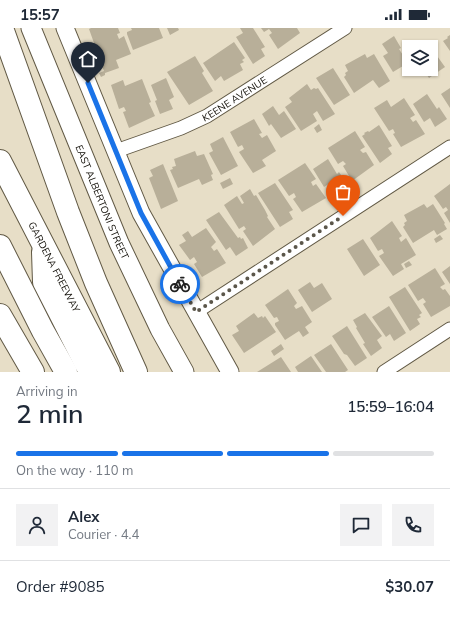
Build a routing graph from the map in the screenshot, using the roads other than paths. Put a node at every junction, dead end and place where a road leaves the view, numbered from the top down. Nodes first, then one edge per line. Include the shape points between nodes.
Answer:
1 (2, 28) edge
2 (31, 28) edge
3 (65, 28) edge
4 (345, 28) edge
5 (450, 147) edge
6 (116, 151) junction
7 (0, 162) edge
8 (42, 245) junction
9 (0, 246) edge
10 (196, 312) junction
11 (0, 314) edge
12 (450, 329) edge
13 (33, 372) edge
14 (66, 372) edge
15 (90, 372) edge
16 (109, 372) edge
17 (136, 372) edge
18 (184, 372) edge
19 (230, 372) edge
20 (384, 372) edge

1 - 17 highway via 71,219 96,283
2 - 18 main road, EAST ALBERTONI STREET via 119,243 156,322
3 - 6 street
4 - 6 street, KEENE AVENUE via 207,116
5 - 10 street
6 - 10 street via 141,213
7 - 8 highway, GARDENA FREEWAY
8 - 15 highway via 44,282
8 - 16 highway, GARDENA FREEWAY
9 - 14 highway
10 - 19 street
11 - 13 highway
12 - 20 street

